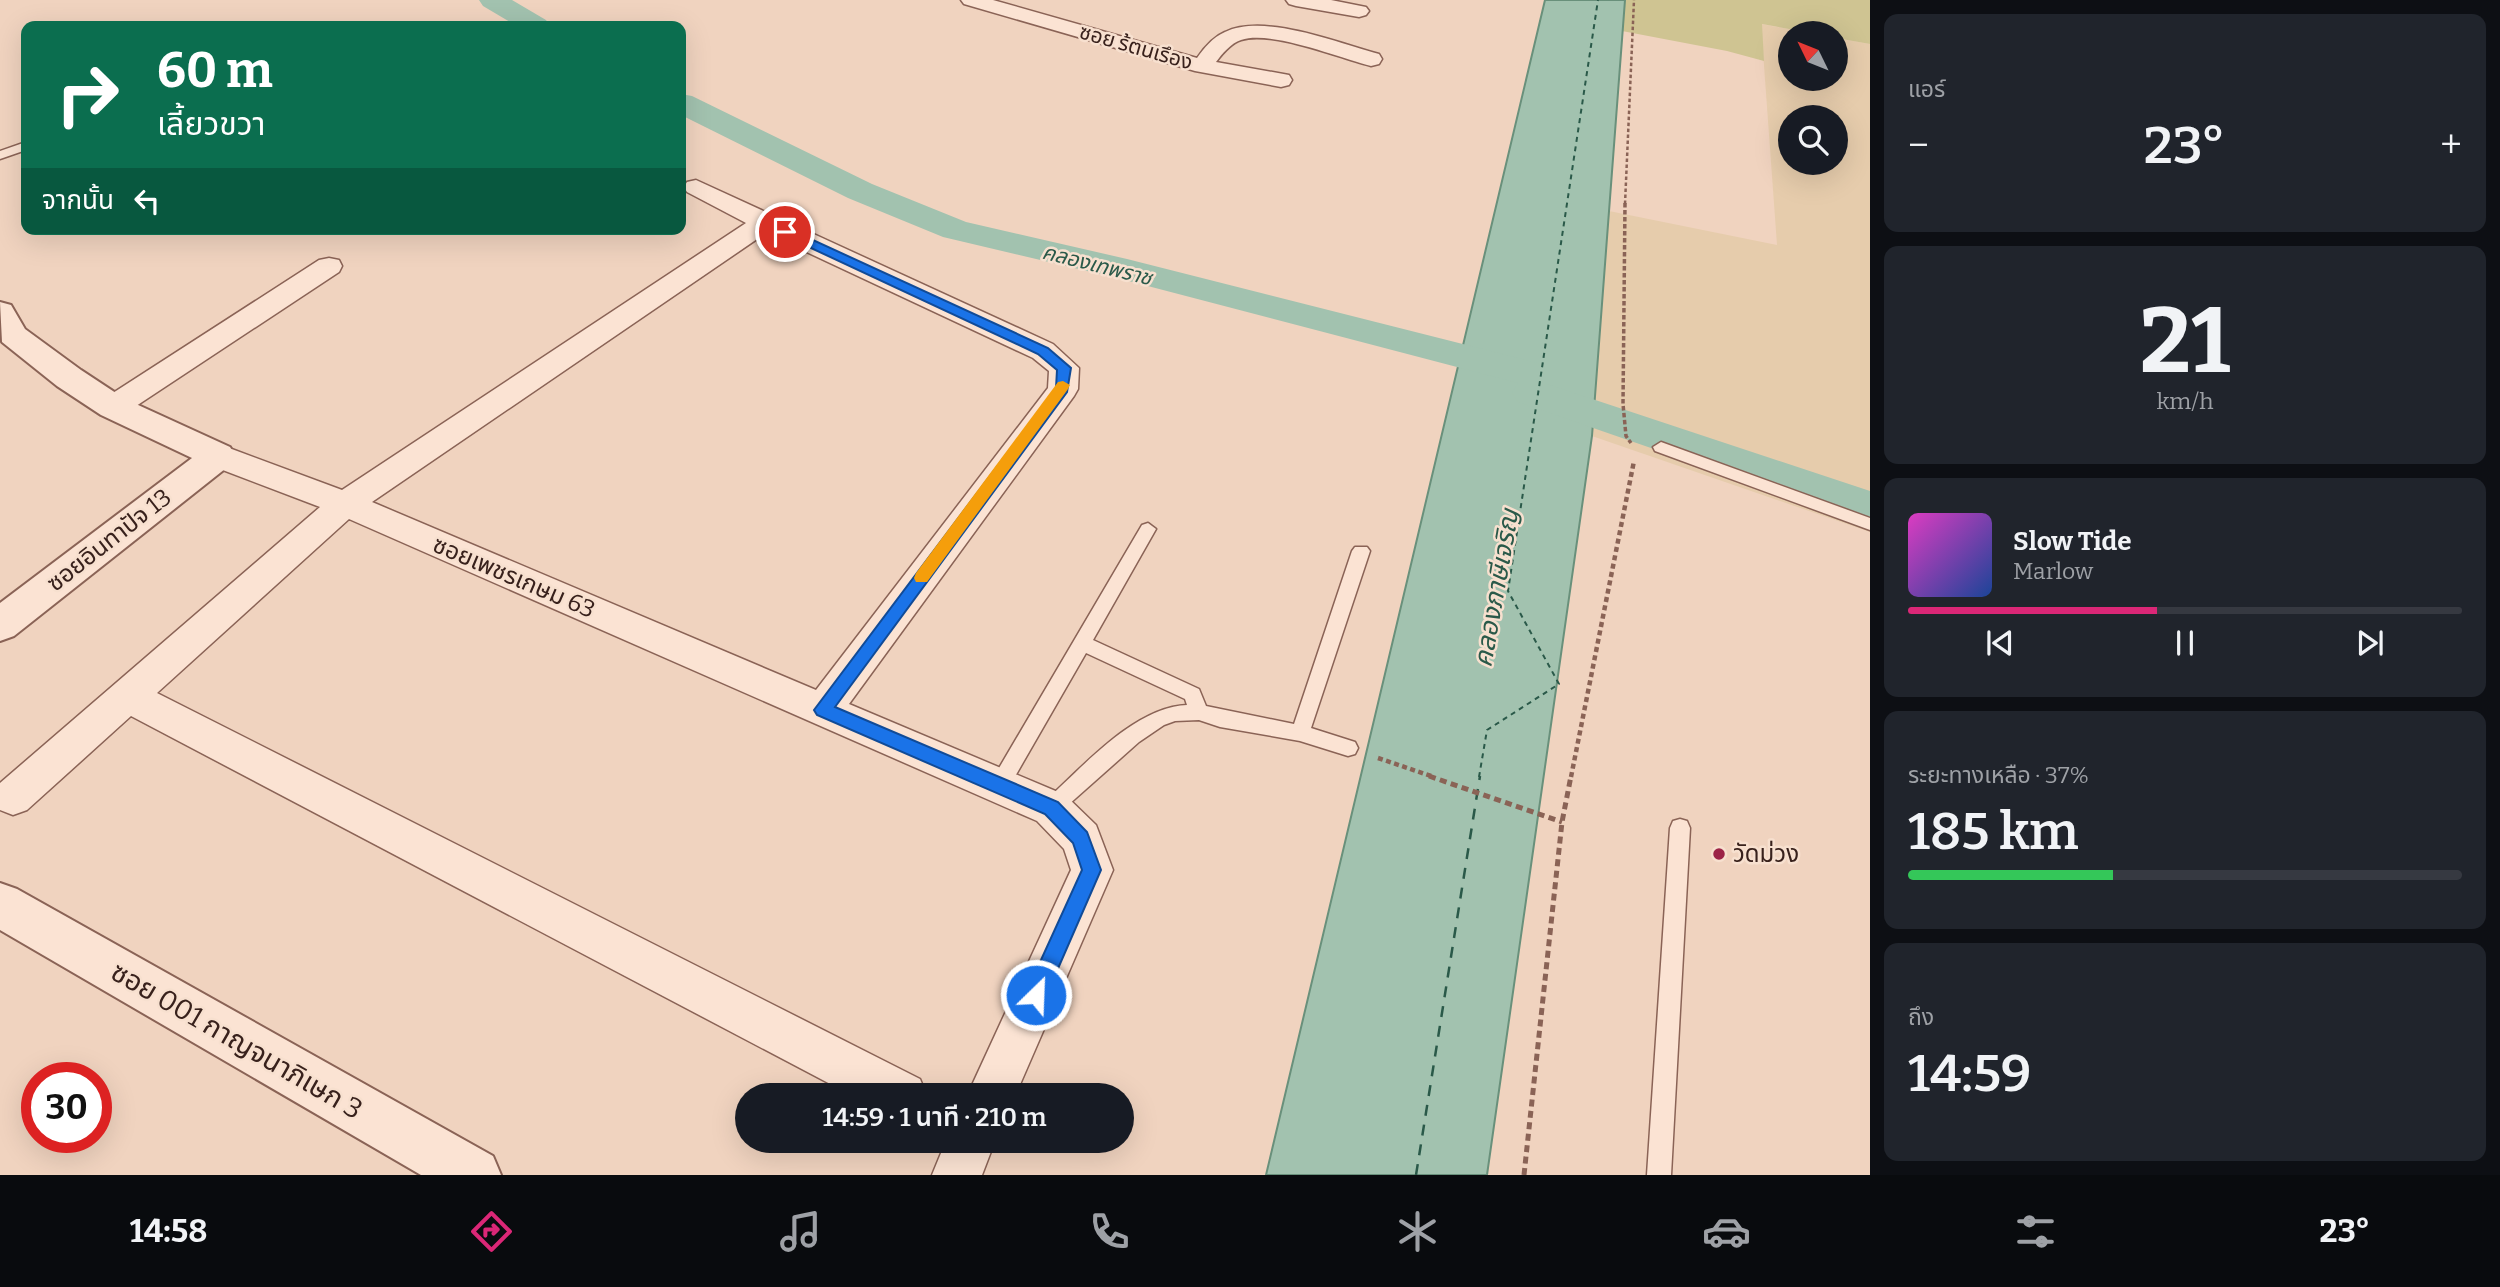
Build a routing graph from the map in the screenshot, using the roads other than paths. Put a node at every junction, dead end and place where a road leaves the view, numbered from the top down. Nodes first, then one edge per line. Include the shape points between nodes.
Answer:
1 (971, 0) edge
2 (1296, 0) edge
3 (1359, 11) dead end
4 (1371, 59) dead end
5 (1203, 66) junction
6 (1282, 80) dead end
7 (21, 148) edge
8 (0, 155) edge
9 (696, 187) dead end
10 (764, 222) junction
11 (329, 266) dead end
12 (4, 329) edge
13 (113, 407) junction
14 (1661, 447) dead end
15 (218, 456) junction
16 (345, 504) junction
17 (1870, 524) edge
18 (1148, 529) dead end
19 (1362, 551) dead end
20 (7, 611) edge
21 (1082, 643) junction
22 (126, 695) junction
23 (823, 710) junction
24 (1199, 712) junction
25 (1300, 733) junction
26 (1348, 748) road end
27 (999, 786) junction
28 (13, 797) dead end
29 (1051, 808) junction
30 (1680, 828) dead end
31 (0, 905) edge
32 (879, 1083) edge
33 (997, 1083) edge
34 (966, 1153) edge
35 (474, 1175) edge
36 (957, 1175) edge
37 (1659, 1175) edge

1 - 5 street, ซอย ร้ตนเรึอง
2 - 3 street
4 - 5 street, ซอย ร้ตนเรึอง via 1250,32 1228,38
5 - 6 street
7 - 8 lane
9 - 10 street
10 - 16 street
10 - 23 street via 1043,351 1064,368 1063,389
11 - 13 street
12 - 13 street, ซอยเพชรเกษม 63
13 - 15 street, ซอยเพชรเกษม 63
14 - 17 lane
15 - 16 street, ซอยเพชรเกษม 63
15 - 20 street, ซอยอินทาปัจ 13
16 - 22 street
16 - 23 street, ซอยเพชรเกษม 63
18 - 21 lane
19 - 25 lane
21 - 24 lane via 1192,694
21 - 27 lane
22 - 28 street
22 - 32 street
23 - 27 street, ซอยเพชรเกษม 63
24 - 25 lane
24 - 29 lane via 1157,719
25 - 26 lane
27 - 29 street, ซอยเพชรเกษม 63
29 - 33 street, ซอยเพชรเกษม 63 via 1080,838 1092,870
30 - 37 lane
31 - 35 street, ซอย 001 กาญจนาภิเษก 3
34 - 36 street

